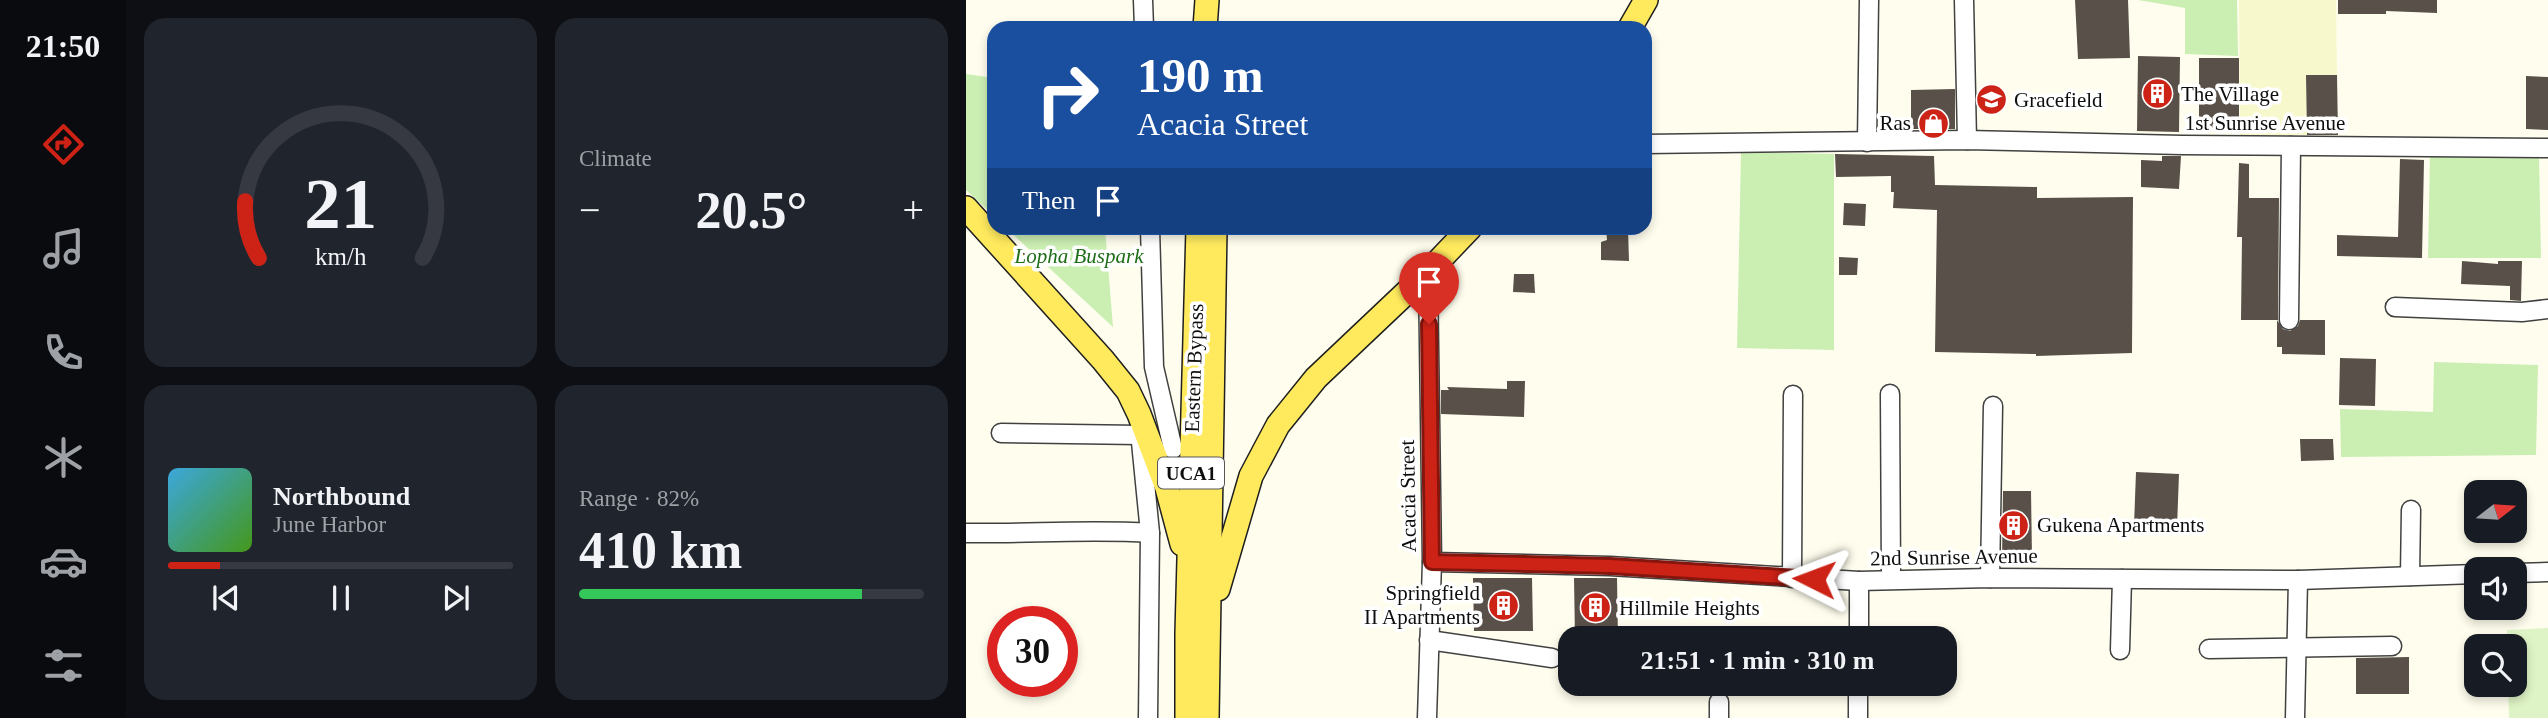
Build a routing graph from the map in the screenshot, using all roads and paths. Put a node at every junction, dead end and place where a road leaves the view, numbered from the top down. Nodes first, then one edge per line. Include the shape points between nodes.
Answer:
1 (1143, 0) edge
2 (1646, 0) edge
3 (1868, 0) edge
4 (1964, 0) edge
5 (1210, 1) edge
6 (1145, 21) edge
7 (1206, 21) edge
8 (1217, 21) edge
9 (1634, 21) edge
10 (1966, 140) junction
11 (1867, 142) junction
12 (1652, 144) edge
13 (2291, 146) junction
14 (2548, 148) edge
15 (966, 208) edge
16 (987, 231) edge
17 (990, 235) edge
18 (1150, 235) edge
19 (1198, 235) edge
20 (1215, 235) edge
21 (1463, 235) edge
22 (1428, 272) junction
23 (2395, 307) dead end
24 (2548, 309) edge
25 (2289, 320) dead end
26 (1890, 394) dead end
27 (1793, 395) dead end
28 (1993, 406) dead end
29 (1140, 424) junction
30 (1001, 433) dead end
31 (1173, 449) dead end
32 (2411, 510) dead end
33 (966, 533) edge
34 (1150, 533) junction
35 (1432, 562) junction
36 (1188, 571) junction
37 (2548, 572) edge
38 (2527, 573) edge
39 (2464, 574) edge
40 (2410, 576) junction
41 (1791, 578) junction
42 (1891, 578) junction
43 (1990, 578) junction
44 (2122, 579) junction
45 (2298, 580) junction
46 (1859, 581) junction
47 (1209, 623) junction
48 (1859, 626) edge
49 (1429, 640) junction
50 (2392, 646) dead end
51 (2208, 649) dead end
52 (2297, 649) junction
53 (2120, 650) dead end
54 (1552, 658) dead end
55 (1858, 696) edge
56 (1148, 718) edge
57 (1187, 718) edge
58 (1207, 718) edge
59 (1427, 718) edge
60 (1858, 718) edge
61 (2295, 718) edge

1 - 6 street
2 - 9 main road
3 - 11 street
4 - 10 street
5 - 7 main road
5 - 8 main road
10 - 11 street, 1st Sunrise Avenue
10 - 13 street, 1st Sunrise Avenue
11 - 12 street, 1st Sunrise Avenue
13 - 14 street, 1st Sunrise Avenue
13 - 25 street
15 - 16 main road
17 - 29 main road via 1128,391
18 - 31 street via 1154,367
19 - 36 main road, Eastern Bypass / UCA1
20 - 47 main road, Eastern Bypass / UCA1
21 - 22 main road
22 - 35 street, Acacia Street
22 - 47 main road via 1316,378 1278,425 1251,476
23 - 24 street
26 - 42 street
27 - 41 street
28 - 43 street
29 - 30 street
29 - 34 street
29 - 36 main road via 1167,488
32 - 40 street
33 - 34 street
34 - 56 street
35 - 41 street, 2nd Sunrise Avenue via 1610,566
35 - 49 street, Acacia Street
36 - 57 main road, Eastern Bypass / UCA1
37 - 38 street
39 - 40 street, 2nd Sunrise Avenue
40 - 45 street, 2nd Sunrise Avenue
41 - 46 street, 2nd Sunrise Avenue
42 - 43 street, 2nd Sunrise Avenue
42 - 46 street, 2nd Sunrise Avenue
43 - 44 street, 2nd Sunrise Avenue
44 - 45 street, 2nd Sunrise Avenue
44 - 53 street
45 - 52 street
46 - 48 street
47 - 58 main road, Eastern Bypass / UCA1
49 - 54 street
49 - 59 street, Acacia Street
50 - 52 street
51 - 52 street
52 - 61 street
55 - 60 street

